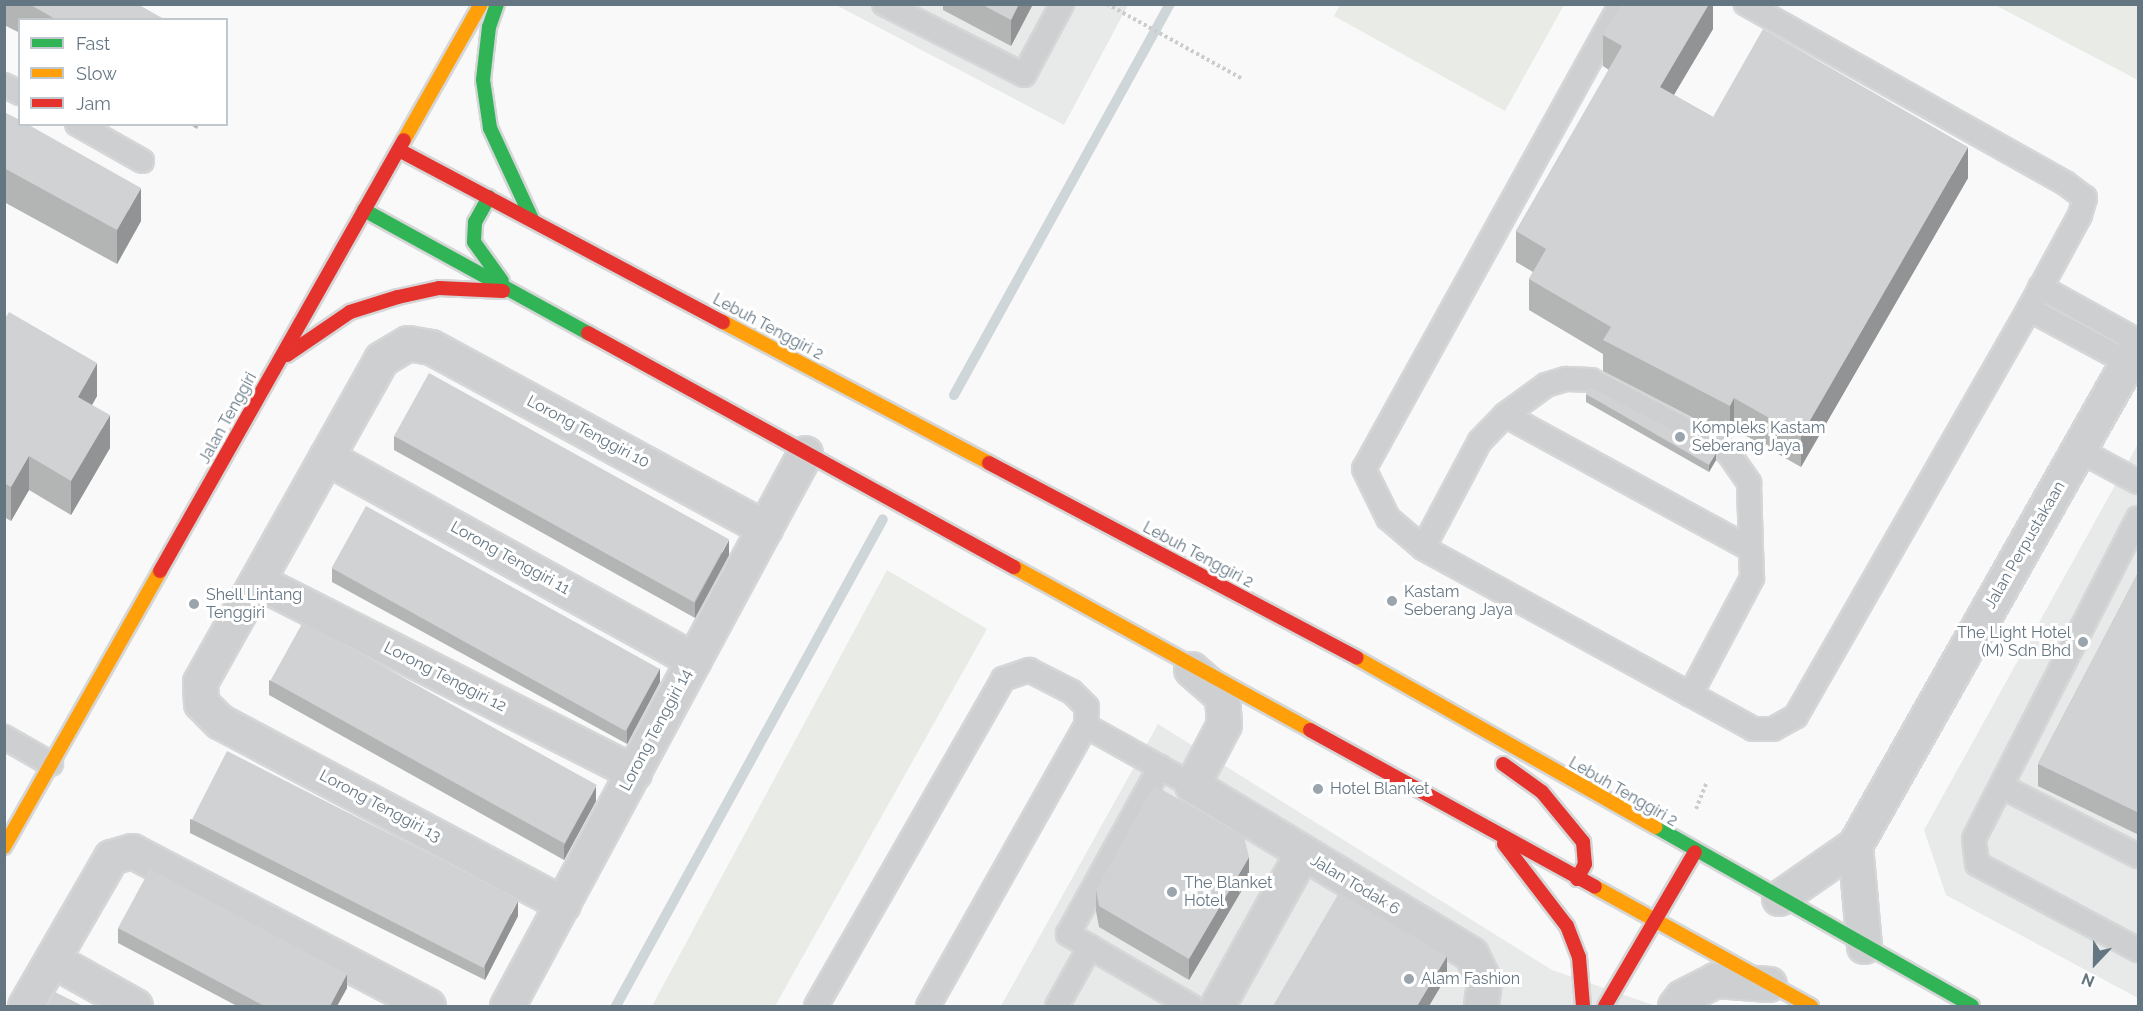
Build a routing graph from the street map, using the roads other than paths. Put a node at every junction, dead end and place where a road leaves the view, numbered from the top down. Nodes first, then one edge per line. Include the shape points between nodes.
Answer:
1 (481, 4) edge
2 (497, 4) edge
3 (884, 4) edge
4 (1062, 4) edge
5 (1621, 4) edge
6 (1746, 4) edge
7 (4, 84) edge
8 (18, 92) edge
9 (81, 126) edge
10 (399, 150) junction
11 (142, 160) dead end
12 (489, 197) junction
13 (364, 210) junction
14 (532, 221) junction
15 (2040, 287) junction
16 (511, 291) junction
17 (2029, 309) junction
18 (2135, 349) edge
19 (280, 360) junction
20 (1505, 415) junction
21 (2079, 450) junction
22 (805, 453) junction
23 (326, 457) junction
24 (2139, 482) edge
25 (2139, 518) edge
26 (765, 528) junction
27 (1423, 548) junction
28 (1751, 549) junction
29 (257, 581) junction
30 (1353, 656) junction
31 (694, 660) junction
32 (1182, 660) junction
33 (1690, 695) junction
34 (1086, 726) junction
35 (4, 737) edge
36 (1466, 738) dead end
37 (1495, 758) dead end
38 (51, 764) junction
39 (1160, 767) junction
40 (634, 772) junction
41 (1192, 785) junction
42 (2001, 786) junction
43 (1496, 833) junction
44 (1855, 845) junction
45 (4, 847) edge
46 (1695, 852) junction
47 (1302, 853) junction
48 (2139, 856) edge
49 (1577, 879) junction
50 (1779, 898) junction
51 (563, 904) junction
52 (1656, 920) junction
53 (1864, 946) junction
54 (1090, 947) junction
55 (2139, 950) edge
56 (52, 960) junction
57 (1768, 984) junction
58 (378, 995) edge
59 (1156, 998) edge
60 (25, 1006) edge
61 (135, 1006) edge
62 (428, 1006) edge
63 (507, 1006) edge
64 (816, 1006) edge
65 (928, 1006) edge
66 (1057, 1006) edge
67 (1191, 1006) edge
68 (1217, 1006) edge
69 (1481, 1006) edge
70 (1583, 1006) edge
71 (1605, 1006) edge
72 (1675, 1006) edge
73 (1811, 1006) edge
74 (1972, 1006) edge

1 - 10 street, Jalan Tenggiri
2 - 14 street via 489,27 483,80 490,128
3 - 4 lane via 1024,75
5 - 27 lane via 1364,469 1388,518
6 - 15 lane via 2065,183 2085,198 2080,215
7 - 8 lane
9 - 11 lane
10 - 12 street, Lebuh Tenggiri 2
10 - 13 street, Jalan Tenggiri
12 - 14 street, Lebuh Tenggiri 2
12 - 16 street via 475,222 474,242
13 - 16 street
13 - 19 street, Jalan Tenggiri
14 - 30 street, Lebuh Tenggiri 2
15 - 17 lane
15 - 18 lane
16 - 19 street via 439,288 398,297 350,312
16 - 22 street
17 - 18 lane
17 - 33 lane via 1796,716 1773,729 1753,729
18 - 21 street, Jalan Perpustakaan
19 - 38 street, Jalan Tenggiri
20 - 27 lane via 1480,441
20 - 28 lane
20 - 28 lane via 1546,385 1566,379 1591,380 1727,451 1749,483
21 - 24 lane
21 - 44 street, Jalan Perpustakaan
22 - 26 street, Lorong Tenggiri 14
22 - 32 street
23 - 26 street, Lorong Tenggiri 10 via 381,359 408,343 431,347
23 - 29 street
23 - 31 street, Lorong Tenggiri 11
25 - 42 lane
26 - 31 street, Lorong Tenggiri 14
27 - 33 lane
28 - 33 lane via 1752,578
29 - 40 street, Lorong Tenggiri 12
29 - 51 street, Lorong Tenggiri 13 via 200,682 201,703 220,722
30 - 36 street
30 - 46 street, Lebuh Tenggiri 2
31 - 40 street, Lorong Tenggiri 14
32 - 41 street via 1222,696 1224,724
32 - 43 street
34 - 39 lane
34 - 64 lane via 1087,707 1072,692 1029,670 1003,680
34 - 65 lane
35 - 38 lane
37 - 49 street via 1542,792 1568,820 1582,842 1585,864
38 - 45 street, Jalan Tenggiri
39 - 41 lane
39 - 54 lane via 1068,934
40 - 51 street, Lorong Tenggiri 14
41 - 47 street, Jalan Todak 6
42 - 48 lane
42 - 55 lane via 1974,839 1977,864
43 - 49 street
43 - 70 street via 1567,926 1579,957
44 - 50 street
44 - 53 street
46 - 50 street, Lebuh Tenggiri 2
46 - 52 street
47 - 68 street
47 - 69 street, Jalan Todak 6 via 1471,954 1484,981
49 - 52 street
50 - 53 street, Lebuh Tenggiri 2
51 - 63 street, Lorong Tenggiri 14
52 - 57 street
52 - 71 street
53 - 74 street, Lebuh Tenggiri 2
54 - 59 lane
54 - 66 lane
56 - 58 street via 111,857 132,851 153,858
56 - 60 street
56 - 61 street
57 - 72 street via 1715,980 1682,997
57 - 73 street
58 - 62 street
59 - 67 lane

